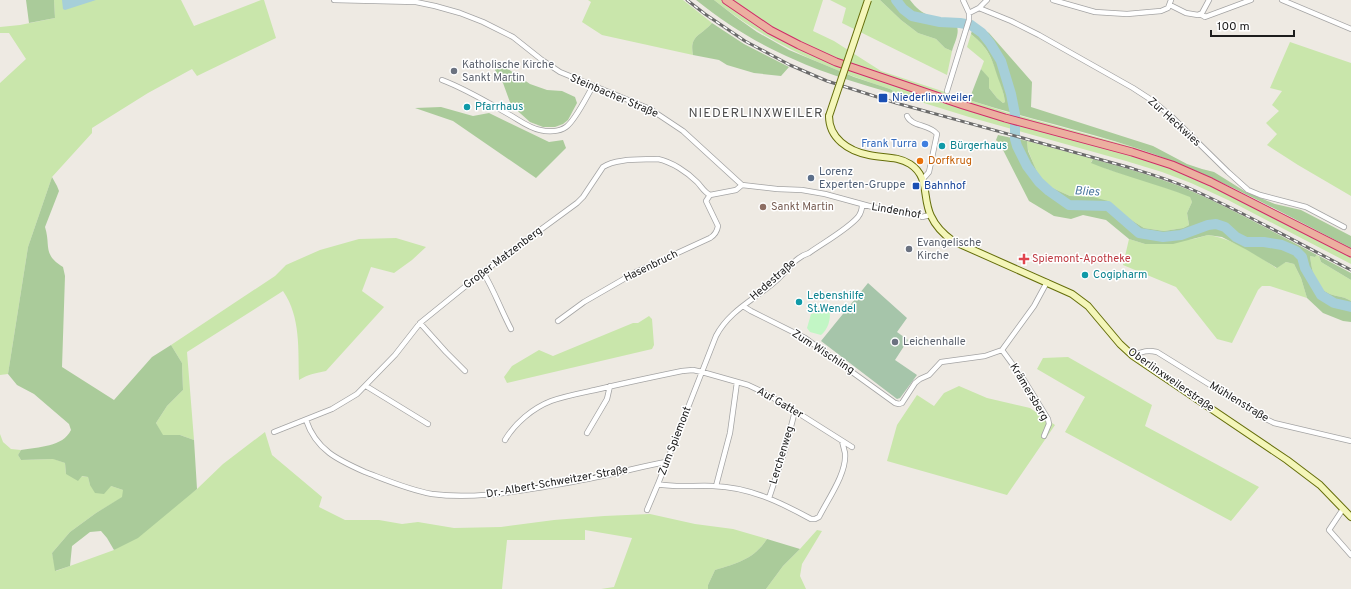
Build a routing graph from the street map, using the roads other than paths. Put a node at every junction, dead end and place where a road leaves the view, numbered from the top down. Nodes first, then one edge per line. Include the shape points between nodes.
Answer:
1 (334, 0) edge
2 (726, 0) edge
3 (868, 0) edge
4 (963, 0) edge
5 (987, 0) edge
6 (1053, 0) edge
7 (1209, 0) edge
8 (1251, 0) edge
9 (1282, 0) edge
10 (1171, 3) edge
11 (979, 8) junction
12 (969, 13) junction
13 (1200, 14) junction
14 (1351, 29) edge
15 (442, 80) dead end
16 (593, 86) junction
17 (947, 91) dead end
18 (907, 116) dead end
19 (923, 179) junction
20 (742, 185) junction
21 (710, 195) junction
22 (862, 205) junction
23 (930, 215) junction
24 (1344, 227) dead end
25 (1351, 253) edge
26 (483, 272) junction
27 (1047, 282) junction
28 (743, 306) junction
29 (558, 321) dead end
30 (420, 323) junction
31 (511, 329) dead end
32 (1002, 350) junction
33 (1133, 356) junction
34 (465, 371) dead end
35 (702, 372) junction
36 (737, 382) junction
37 (366, 386) junction
38 (610, 386) junction
39 (795, 411) junction
40 (306, 420) junction
41 (428, 424) dead end
42 (274, 432) dead end
43 (587, 433) dead end
44 (1044, 436) dead end
45 (505, 440) dead end
46 (842, 441) junction
47 (1351, 441) edge
48 (852, 447) dead end
49 (666, 462) junction
50 (658, 484) junction
51 (716, 486) junction
52 (769, 498) junction
53 (1343, 509) junction
54 (647, 510) dead end
55 (1351, 517) edge
56 (1351, 555) edge

1 - 16 street, Steinbacher Straße via 416,2 460,13 513,37 558,71
2 - 25 highway via 770,30 836,62 1005,118 1172,165
3 - 19 main road, bridge via 829,116 832,131 839,142 847,148 859,153 906,162 913,166
4 - 12 street
5 - 11 street
6 - 10 street via 1109,14 1161,11 1166,10
7 - 13 street
8 - 13 street via 1205,17
9 - 14 street
10 - 13 street via 1186,13
11 - 12 street
11 - 24 street, Zur Heckwies via 1039,35 1153,101 1248,190 1275,200 1306,207
12 - 17 street via 967,30
15 - 16 street via 538,130 549,131 567,127 572,122
16 - 20 street, Steinbacher Straße via 660,115 702,147
18 - 19 street via 911,122 929,128 937,134 928,172
19 - 23 main road, Oberlinxweilerstraße
20 - 21 street via 736,190
20 - 22 street via 802,190
21 - 26 street, Großer Matzenberg via 696,180 663,160 608,164 603,167 577,203
21 - 29 street, Hasenbruch via 706,201 718,226 715,235 636,272 584,302
22 - 23 street, Lindenhof via 922,217
22 - 28 street, Hedestraße via 858,217 850,224 809,253 802,255 779,278
23 - 27 main road, Oberlinxweilerstraße via 940,231 960,246
26 - 30 street, Großer Matzenberg
26 - 31 street
27 - 32 street via 1034,306
27 - 33 main road, Oberlinxweilerstraße via 1082,301
28 - 32 street, Zum Wischling via 805,338 899,404 915,383 929,376 941,362 985,356
28 - 35 street, Hedestraße via 720,327
30 - 34 street
30 - 37 street, Großer Matzenberg
32 - 44 street, Krämersberg via 1048,419 1049,424
33 - 47 street, Mühlenstraße via 1142,351 1157,352 1274,423
33 - 53 main road, Oberlinxweilerstraße via 1288,460 1320,485
35 - 36 street, Auf Gatter
35 - 38 street, Auf Gatter via 682,371
35 - 49 street, Zum Spiemont
36 - 39 street, Auf Gatter via 765,393
36 - 51 street via 727,450
37 - 40 street, Großer Matzenberg via 349,400
37 - 41 street
38 - 43 street via 607,399
38 - 45 street, Auf Gatter via 550,401 521,420
39 - 46 street, Auf Gatter
39 - 52 street, Lerchenweg
40 - 42 street, Großer Matzenberg
40 - 49 street, Dr.-Albert-Schweitzer-Straße via 313,437 321,447 336,457 406,487 450,496 506,493
46 - 48 street, Auf Gatter
46 - 52 street via 844,464 818,517 811,519
49 - 50 street, Zum Spiemont
50 - 51 street
50 - 54 street, Zum Spiemont
51 - 52 street via 752,492
53 - 55 main road, Oberlinxweilerstraße
53 - 56 street via 1329,530

